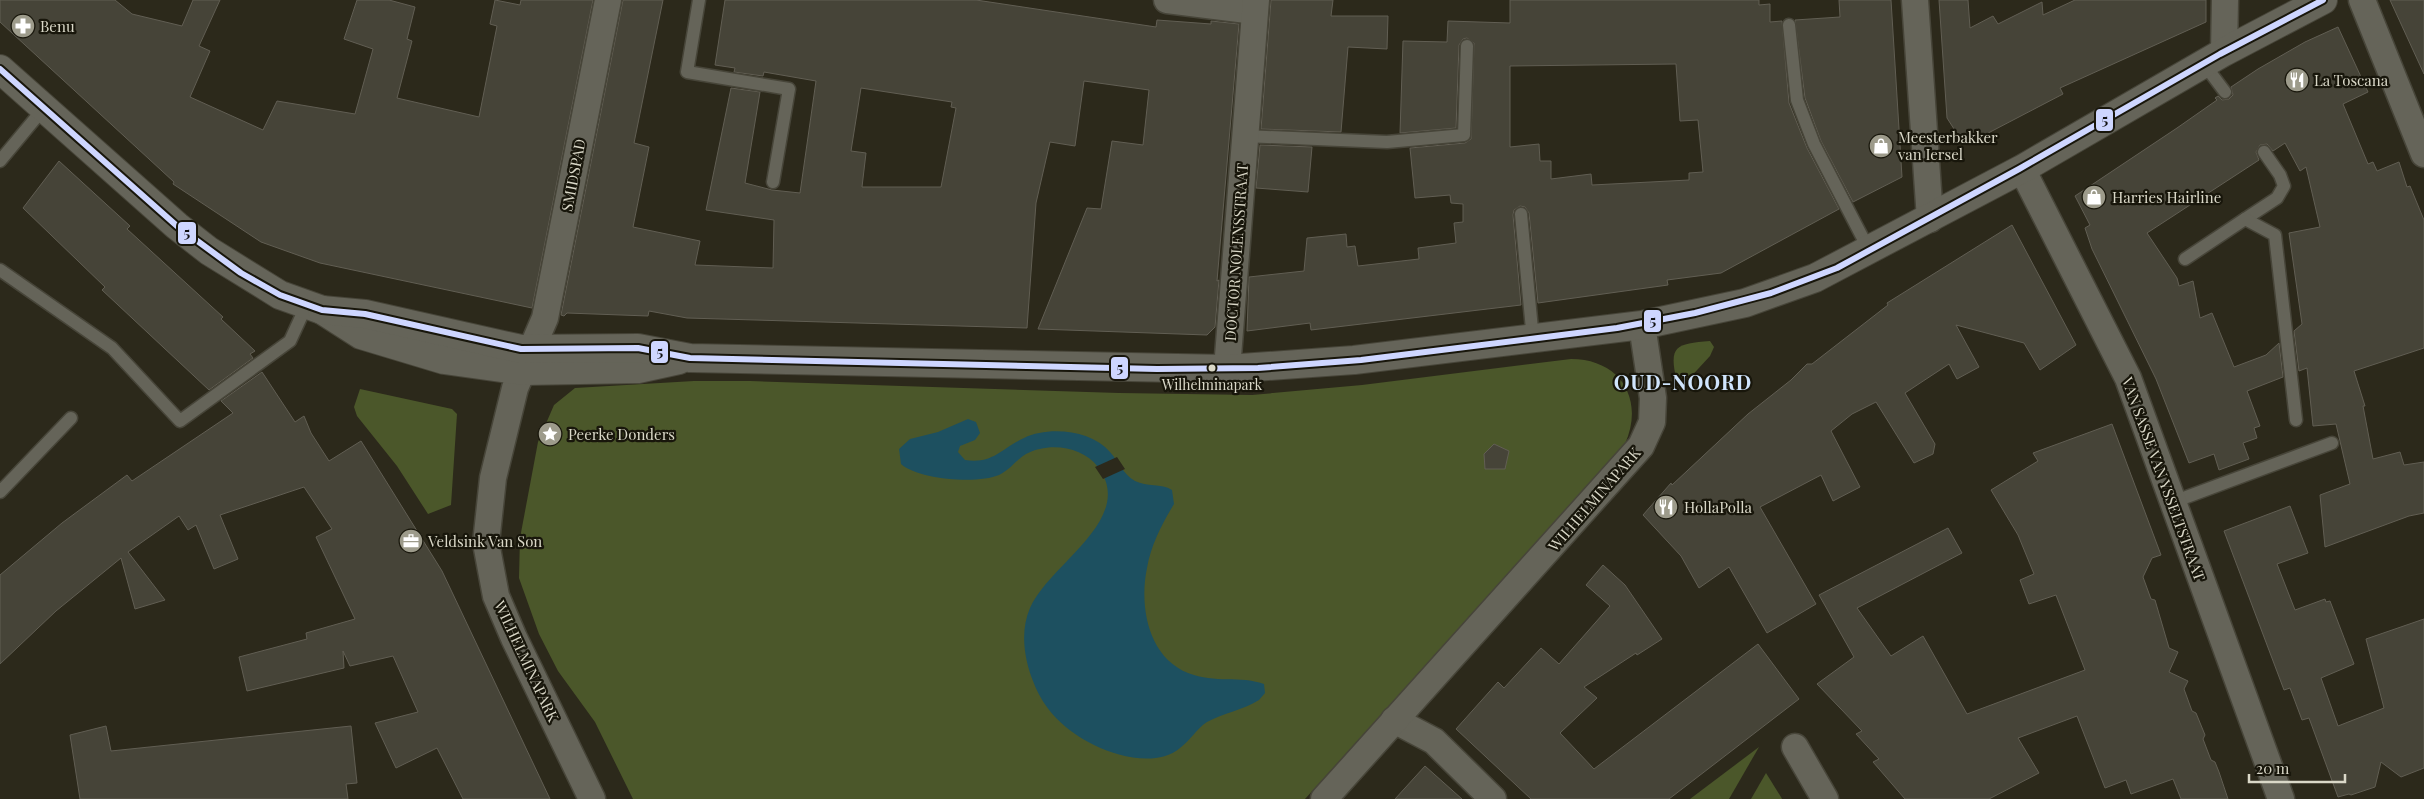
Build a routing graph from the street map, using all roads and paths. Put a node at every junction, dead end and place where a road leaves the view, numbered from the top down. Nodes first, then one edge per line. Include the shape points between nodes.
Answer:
1 (608, 0) edge
2 (699, 0) edge
3 (1167, 0) edge
4 (1915, 0) edge
5 (2225, 0) edge
6 (2323, 0) edge
7 (2362, 0) edge
8 (1256, 5) edge
9 (1789, 25) dead end
10 (1467, 46) dead end
11 (2214, 58) junction
12 (0, 70) edge
13 (2225, 92) dead end
14 (44, 108) junction
15 (2419, 128) edge
16 (1245, 136) junction
17 (2264, 152) dead end
18 (2424, 154) edge
19 (0, 161) edge
20 (2022, 170) junction
21 (773, 182) dead end
22 (1521, 214) dead end
23 (1930, 218) junction
24 (2245, 219) junction
25 (1869, 250) junction
26 (2185, 259) dead end
27 (0, 270) edge
28 (314, 307) junction
29 (1642, 325) junction
30 (1533, 340) junction
31 (528, 360) junction
32 (1227, 369) junction
33 (71, 418) dead end
34 (2296, 420) dead end
35 (2332, 443) dead end
36 (0, 492) edge
37 (2172, 502) junction
38 (1394, 720) junction
39 (1795, 747) dead end
40 (592, 799) edge
41 (1324, 799) edge
42 (1493, 799) edge
43 (1825, 799) edge
44 (2282, 799) edge

1 - 31 street, SMIDSPAD via 545,318
2 - 21 lane via 687,72 789,89
3 - 8 street
4 - 23 street
5 - 11 street
6 - 11 street
7 - 15 street
8 - 16 street, DOCTOR NOLENSSTRAAT
9 - 25 lane via 1797,100 1814,144
10 - 16 lane via 1464,135 1386,142
11 - 13 lane
11 - 20 street
12 - 14 street
14 - 19 lane
14 - 28 street via 209,251 280,295
15 - 18 street
16 - 32 street, DOCTOR NOLENSSTRAAT
17 - 24 lane via 2284,186 2277,198
20 - 23 street
20 - 37 street, VAN SASSE VAN YSSELTSTRAAT via 2128,378
22 - 30 lane
23 - 25 street
24 - 26 lane
24 - 34 lane via 2274,235
25 - 29 street via 1815,278 1745,303
27 - 28 lane via 112,348 180,421 290,341
28 - 31 street via 366,314 487,343
29 - 30 street
29 - 38 street, WILHELMINAPARK via 1653,398 1652,422 1641,446
30 - 32 street via 1354,360
31 - 32 street via 638,348 690,358
31 - 40 street, WILHELMINAPARK via 515,388 493,478 486,543 496,596
33 - 36 lane
35 - 37 lane
37 - 44 street, VAN SASSE VAN YSSELTSTRAAT
38 - 41 street, WILHELMINAPARK
38 - 42 street via 1434,741
39 - 43 street

